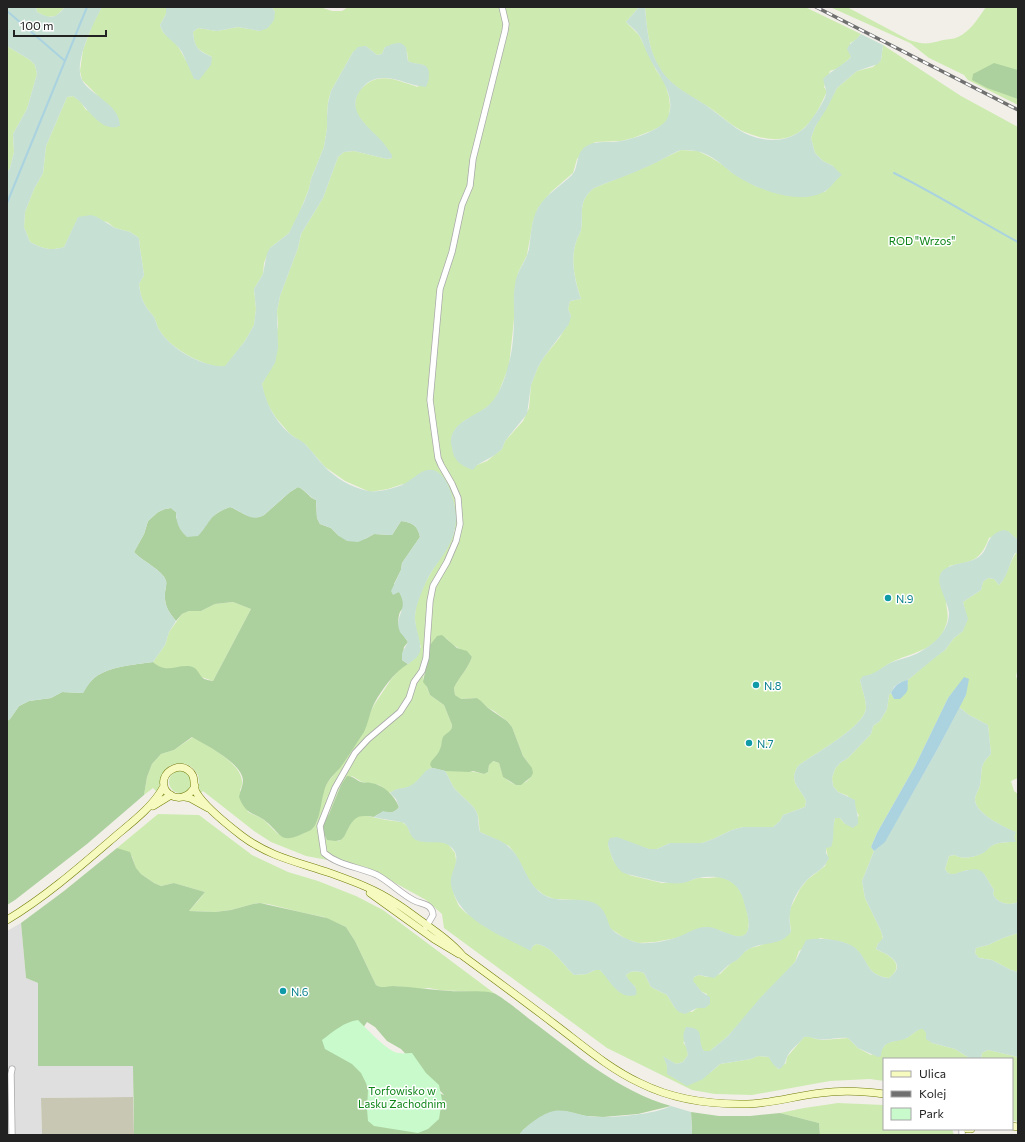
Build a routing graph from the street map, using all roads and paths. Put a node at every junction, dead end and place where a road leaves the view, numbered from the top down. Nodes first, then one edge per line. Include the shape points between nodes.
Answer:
1 (502, 7) edge
2 (164, 786) junction
3 (195, 786) junction
4 (171, 795) junction
5 (185, 797) junction
6 (141, 814) junction
7 (216, 814) junction
8 (7, 920) edge
9 (425, 928) junction
10 (12, 1069) dead end
11 (883, 1094) edge
12 (9, 1113) edge
13 (12, 1135) edge

1 - 9 street via 505,31 473,159 470,186 462,205 452,252 440,289 430,400 441,465 458,498 460,524 447,562 433,586 426,658 422,671 400,712 355,753 335,788 320,826 324,853 331,859 378,876 413,900 429,906 434,915
2 - 3 main road via 164,779 169,771 182,767 193,774
2 - 4 main road
2 - 6 main road
3 - 5 main road
3 - 7 main road
4 - 5 main road via 176,798
4 - 6 main road
5 - 7 main road
6 - 8 main road via 98,852
7 - 9 main road via 268,853 379,893
9 - 11 main road via 605,1063 640,1084 658,1091 697,1101 740,1104 766,1103 836,1091
10 - 12 street
12 - 13 street

